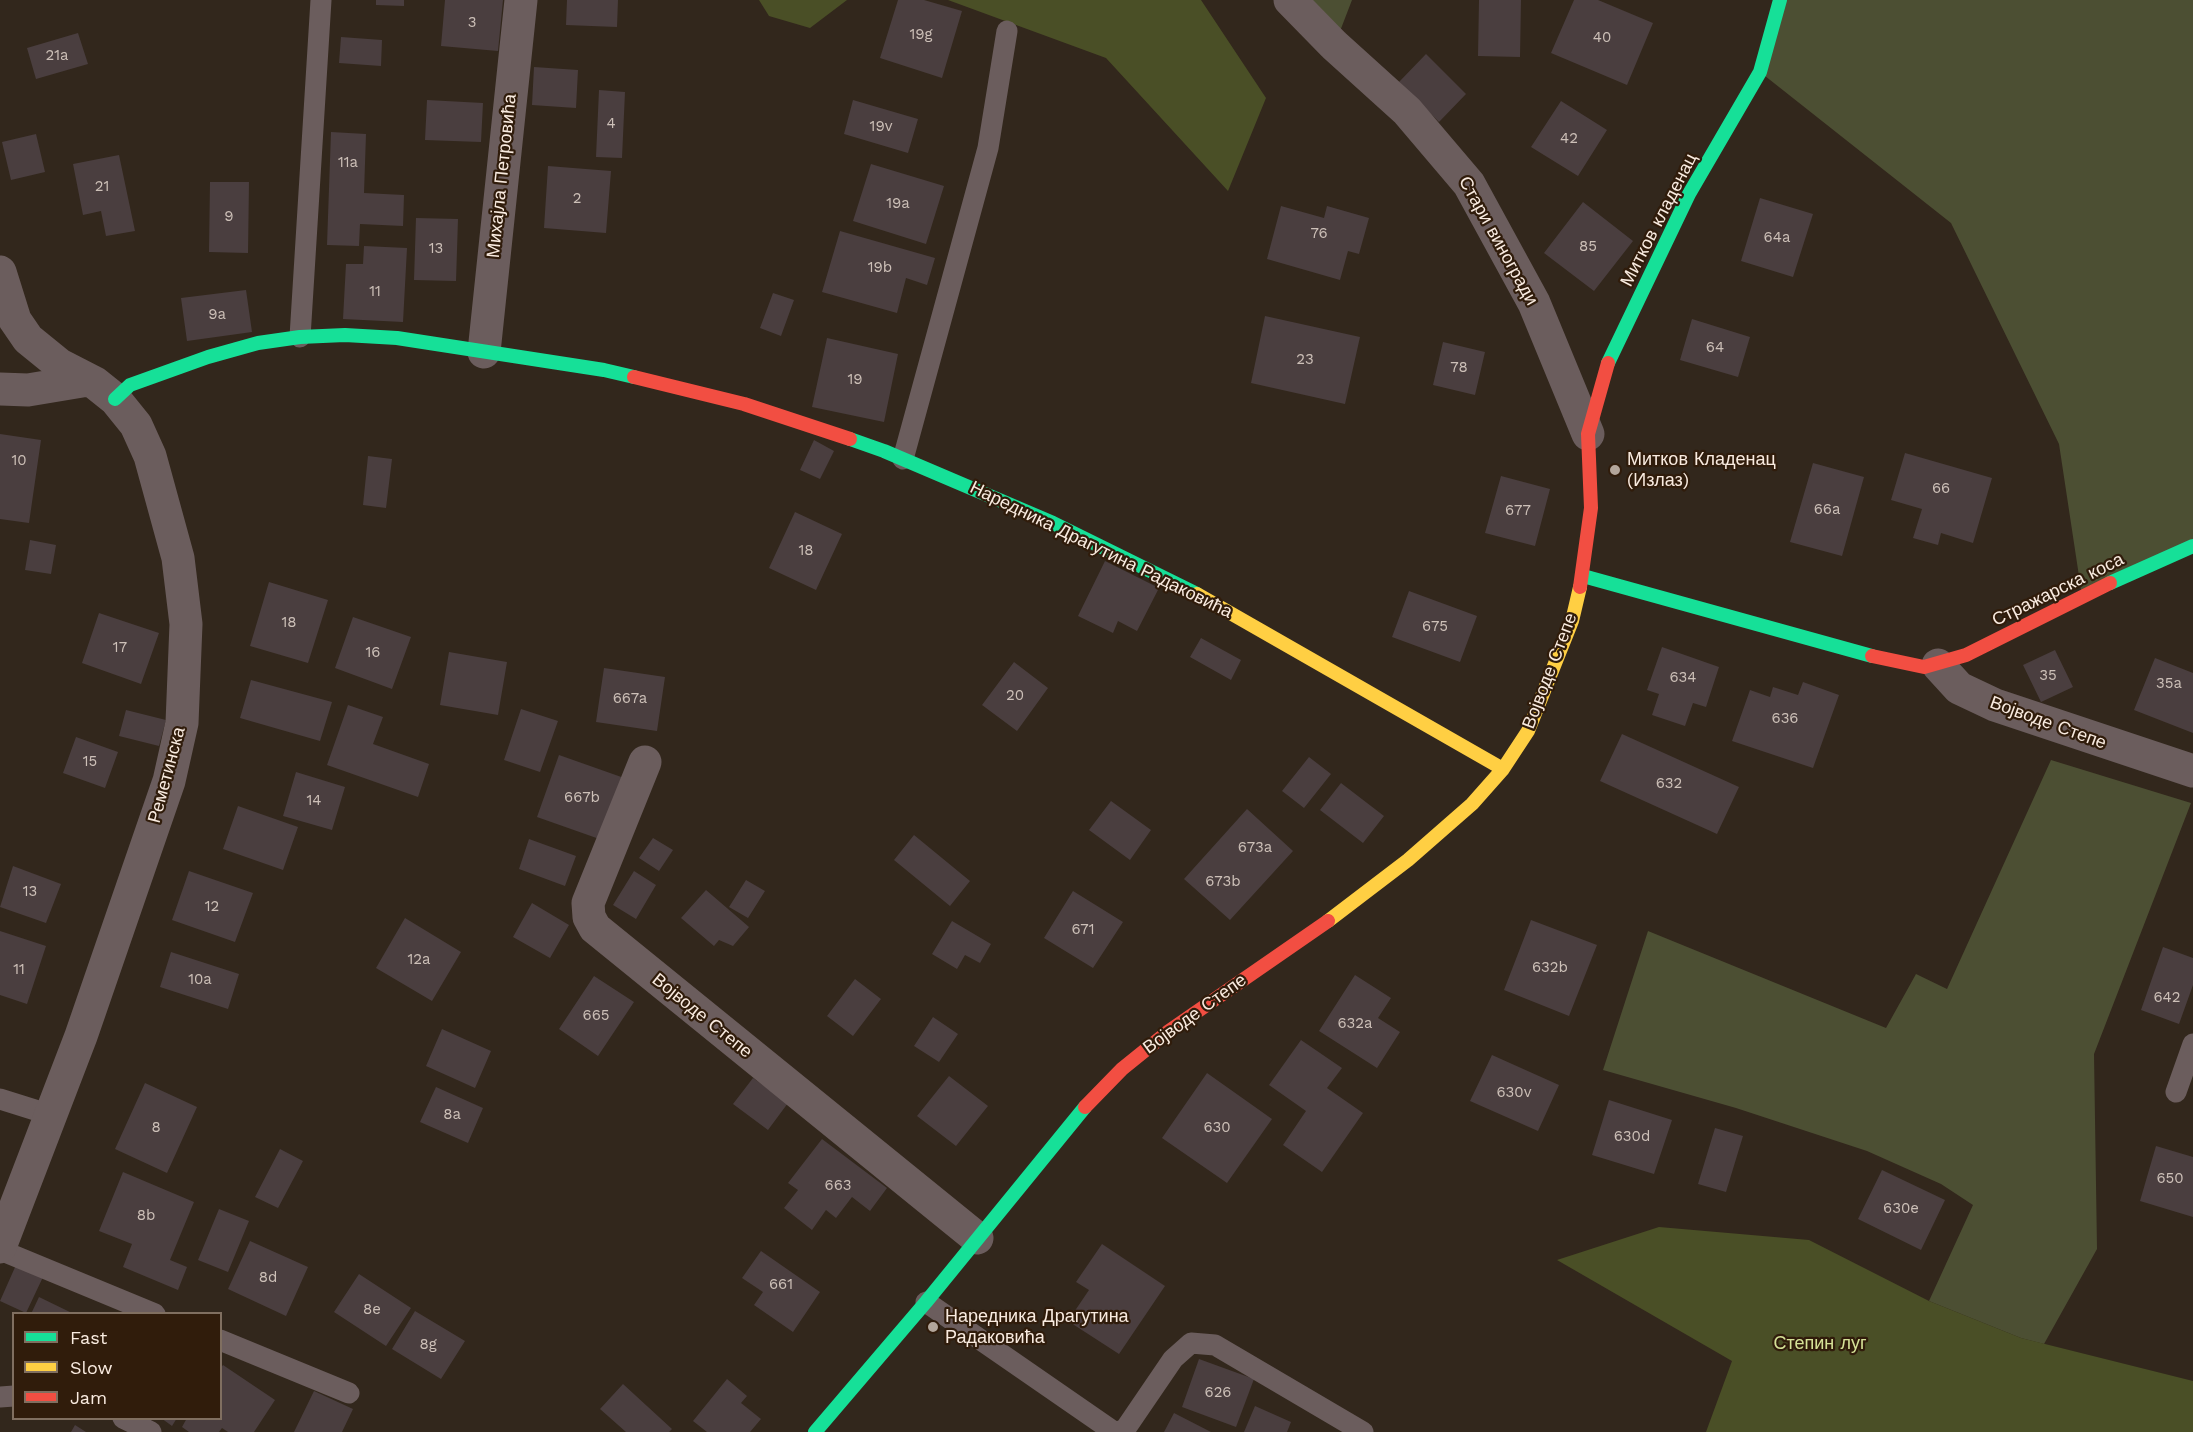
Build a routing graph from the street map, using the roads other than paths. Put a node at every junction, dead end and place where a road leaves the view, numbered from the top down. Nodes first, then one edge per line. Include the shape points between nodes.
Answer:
1 (321, 0) edge
2 (521, 0) edge
3 (1290, 0) edge
4 (1780, 0) edge
5 (1007, 31) dead end
6 (0, 272) edge
7 (300, 336) junction
8 (484, 352) junction
9 (88, 380) junction
10 (0, 389) edge
11 (116, 399) junction
12 (1589, 448) junction
13 (903, 459) junction
14 (2193, 546) edge
15 (1583, 576) junction
16 (1938, 665) junction
17 (645, 762) dead end
18 (1503, 769) junction
19 (2193, 771) edge
20 (2193, 1044) edge
21 (2176, 1092) dead end
22 (0, 1099) edge
23 (51, 1115) junction
24 (976, 1238) junction
25 (0, 1249) edge
26 (926, 1302) junction
27 (150, 1312) edge
28 (222, 1341) edge
29 (349, 1393) dead end
30 (125, 1420) edge
31 (151, 1432) edge
32 (815, 1432) edge
33 (1114, 1432) edge
34 (1119, 1432) edge
35 (1363, 1432) edge

1 - 7 lane
2 - 8 street, Михајла Петровића
3 - 12 street, Стари виногради via 1407,111 1469,184 1534,303
4 - 12 street, Митков кладенац via 1760,72 1689,194 1606,367
5 - 13 lane via 988,148
6 - 9 street, Реметинска via 15,320 28,339 60,365
7 - 8 street, Наредника Драгутина Радаковића via 397,338
7 - 11 street, Наредника Драгутина Радаковића via 208,357 130,385
8 - 13 street, Наредника Драгутина Радаковића via 604,370 744,404
9 - 10 street via 28,390
9 - 11 street, Реметинска
11 - 23 street, Реметинска via 136,425 150,456 178,558 186,624 182,723 170,781
12 - 15 street, Стари виногради via 1591,508
13 - 18 street, Наредника Драгутина Радаковића via 1053,523 1219,605
14 - 16 street, Стражарска коса
15 - 16 street via 1860,654 1904,665
15 - 18 street, Војводе Степе via 1572,621 1546,691 1528,730
16 - 19 street, Војводе Степе via 1959,688 1995,705
17 - 24 street, Војводе Степе via 588,903 595,928
18 - 24 street, Војводе Степе via 1472,804 1408,860 1305,937 1169,1030 1122,1069 1070,1122
20 - 21 lane
22 - 23 lane
23 - 25 street, Реметинска
24 - 26 street, Војводе Степе
25 - 27 lane
26 - 32 street, Војводе Степе
26 - 33 lane
28 - 29 lane
30 - 31 lane
34 - 35 lane via 1126,1428 1173,1359 1191,1343 1215,1345

